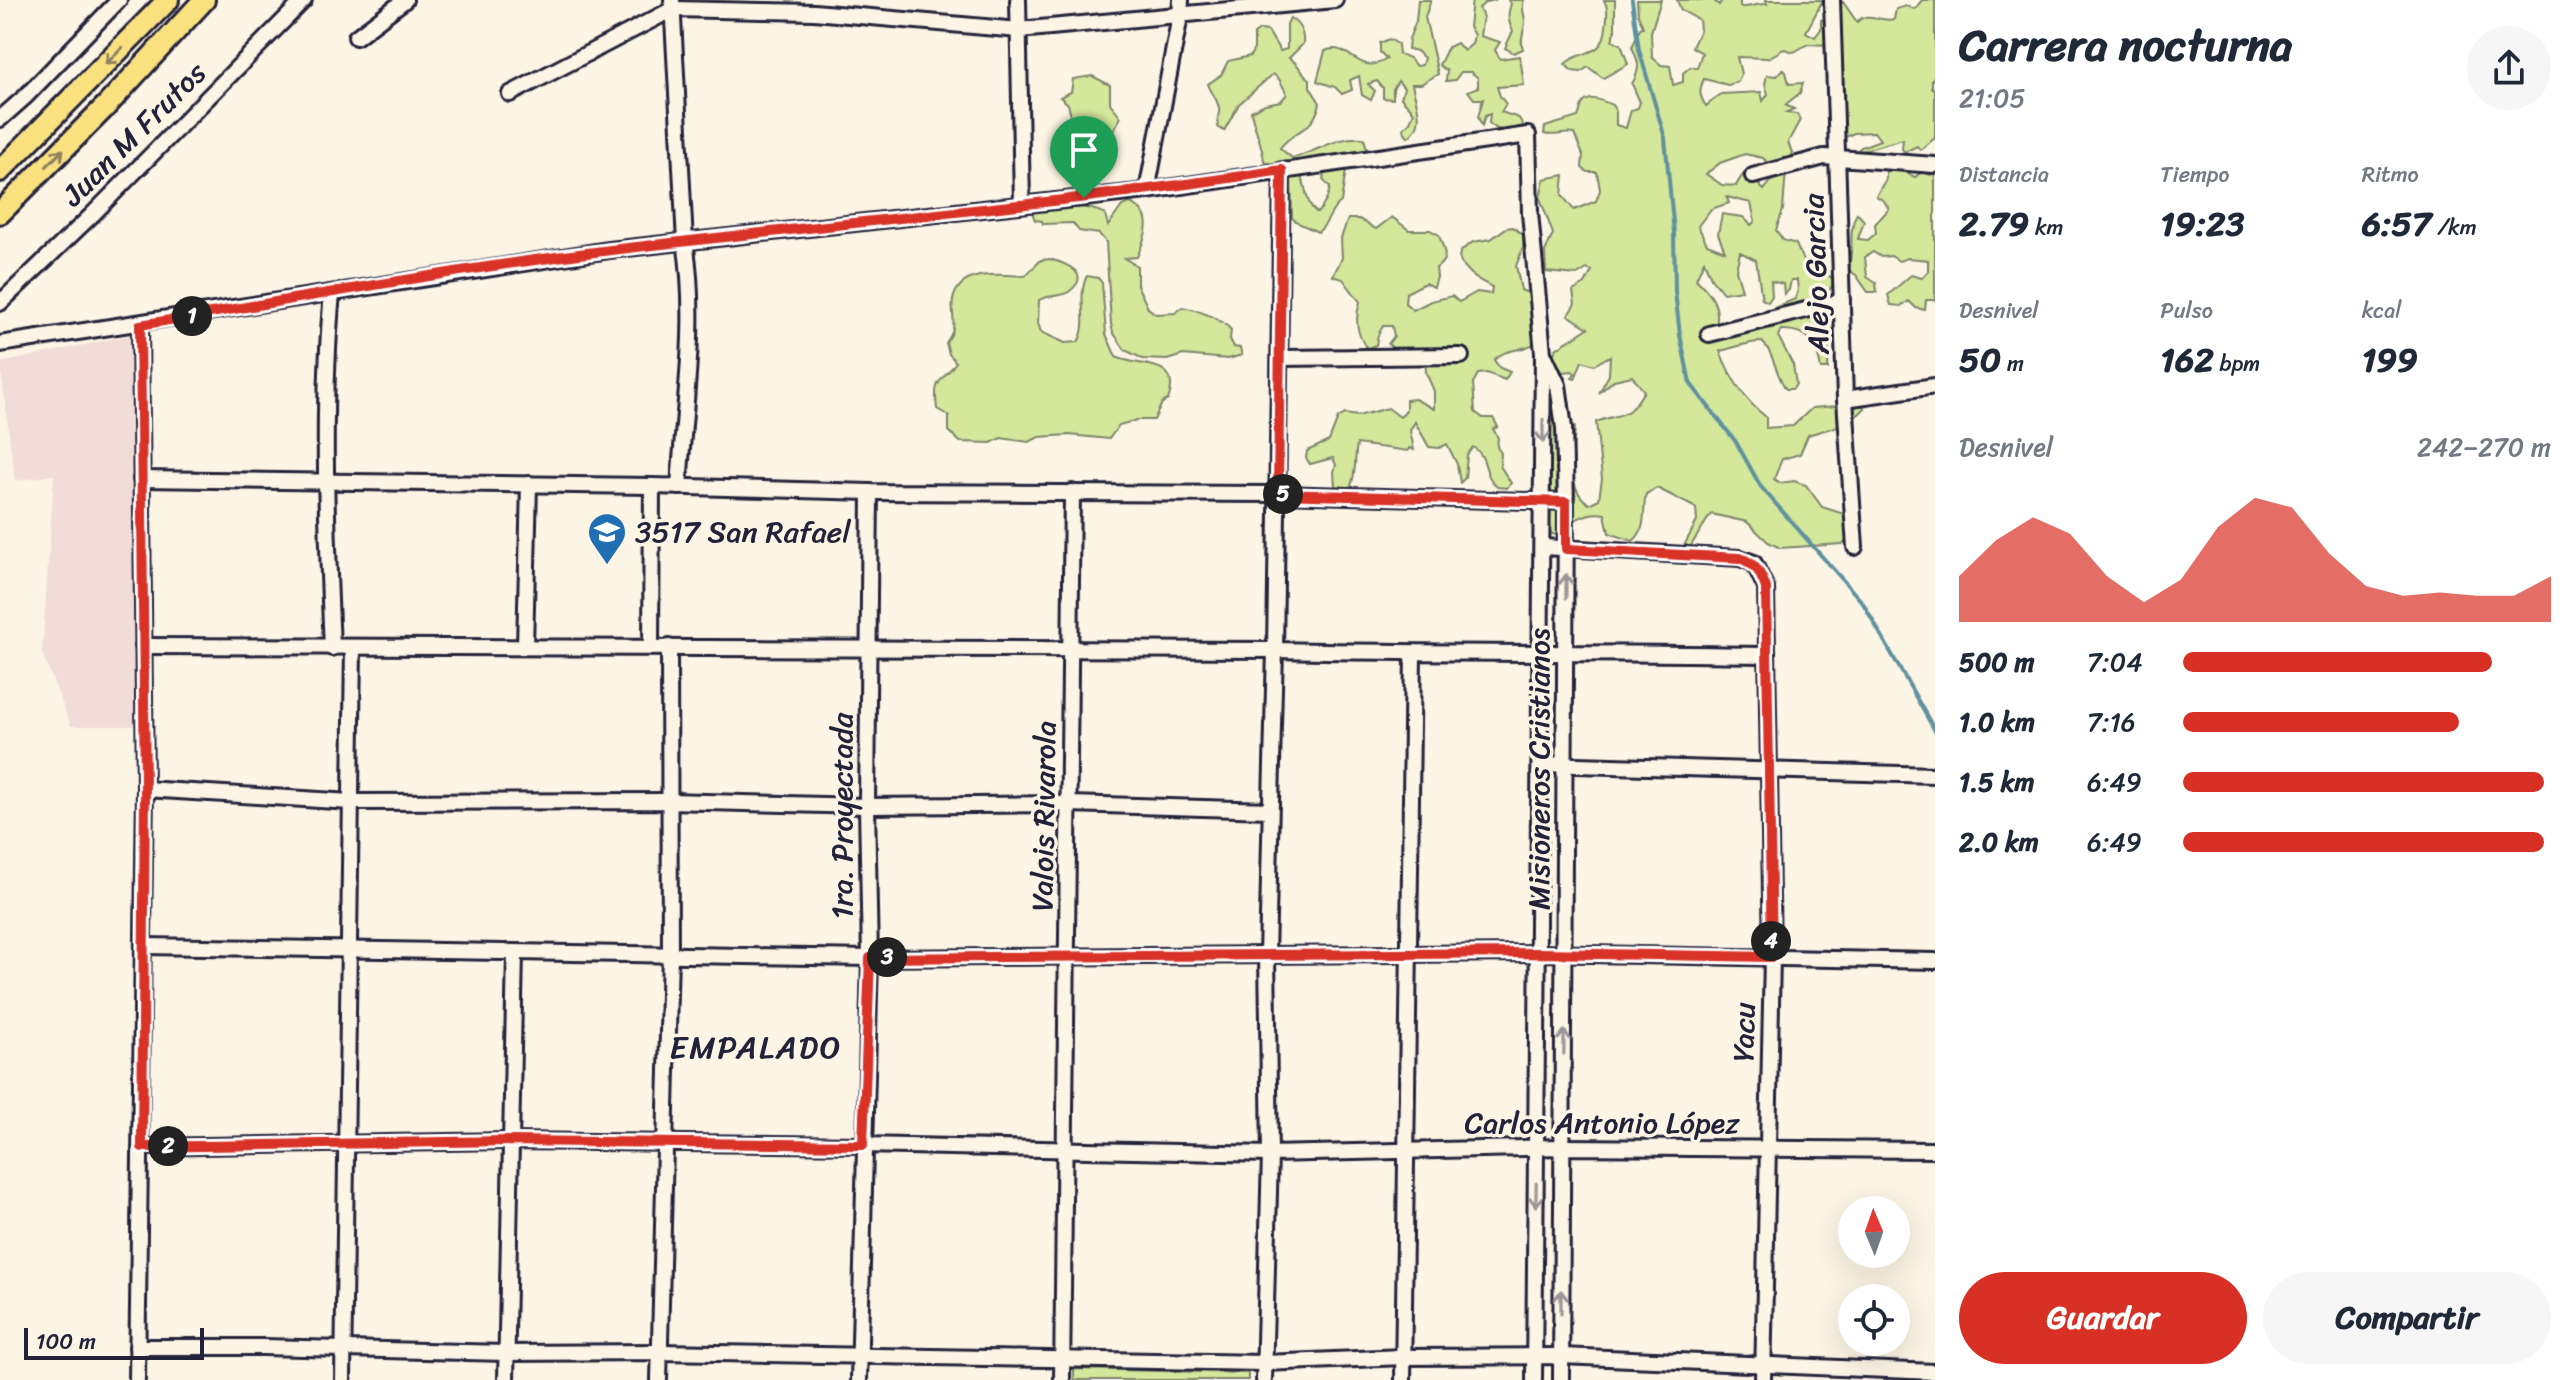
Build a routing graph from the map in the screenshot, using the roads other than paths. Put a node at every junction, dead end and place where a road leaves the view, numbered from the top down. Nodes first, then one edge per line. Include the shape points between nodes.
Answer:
1 (119, 0) edge
2 (168, 0) edge
3 (204, 0) edge
4 (304, 0) edge
5 (405, 0) edge
6 (1018, 0) edge
7 (1181, 0) edge
8 (1335, 0) edge
9 (1832, 0) edge
10 (672, 5) edge
11 (1180, 16) junction
12 (1019, 30) junction
13 (356, 37) dead end
14 (510, 94) dead end
15 (0, 119) edge
16 (1838, 160) junction
17 (1935, 165) edge
18 (1282, 170) junction
19 (0, 171) edge
20 (1753, 176) dead end
21 (1147, 191) junction
22 (1022, 204) junction
23 (0, 213) edge
24 (685, 242) junction
25 (332, 293) junction
26 (1842, 301) junction
27 (0, 303) edge
28 (140, 325) junction
29 (1709, 334) dead end
30 (0, 344) edge
31 (1543, 353) junction
32 (1461, 356) dead end
33 (1280, 358) junction
34 (1935, 386) edge
35 (1845, 399) junction
36 (141, 479) junction
37 (325, 482) junction
38 (529, 484) junction
39 (652, 486) junction
40 (679, 487) junction
41 (870, 492) junction
42 (1072, 492) junction
43 (1278, 494) junction
44 (1544, 500) junction
45 (1566, 502) junction
46 (1543, 547) junction
47 (1855, 547) dead end
48 (1566, 549) junction
49 (143, 646) junction
50 (525, 647) junction
51 (651, 647) junction
52 (669, 647) junction
53 (332, 648) junction
54 (353, 648) junction
55 (1072, 649) junction
56 (867, 650) junction
57 (1275, 650) junction
58 (1565, 652) junction
59 (1413, 653) junction
60 (1542, 654) junction
61 (1765, 655) junction
62 (1541, 764) junction
63 (1564, 765) junction
64 (1769, 770) junction
65 (1935, 775) edge
66 (145, 789) junction
67 (668, 801) junction
68 (351, 802) junction
69 (1069, 804) junction
70 (867, 806) junction
71 (1270, 810) junction
72 (144, 946) junction
73 (348, 951) junction
74 (515, 953) junction
75 (1409, 953) junction
76 (1539, 953) junction
77 (670, 954) junction
78 (1565, 954) junction
79 (1267, 955) junction
80 (1068, 956) junction
81 (1772, 957) junction
82 (870, 958) junction
83 (1935, 961) edge
84 (509, 1141) junction
85 (346, 1143) junction
86 (665, 1143) junction
87 (863, 1145) junction
88 (142, 1147) junction
89 (1562, 1147) junction
90 (1537, 1148) junction
91 (1065, 1149) junction
92 (1768, 1149) junction
93 (1406, 1150) junction
94 (1935, 1150) edge
95 (1270, 1154) junction
96 (137, 1347) junction
97 (344, 1350) junction
98 (660, 1352) junction
99 (506, 1353) junction
100 (860, 1355) junction
101 (1534, 1356) junction
102 (1561, 1356) junction
103 (1403, 1357) junction
104 (1062, 1360) junction
105 (1265, 1363) junction
106 (1763, 1363) junction
107 (1935, 1372) edge
108 (137, 1380) edge
109 (343, 1380) edge
110 (506, 1380) edge
111 (659, 1380) edge
112 (859, 1380) edge
113 (1062, 1380) edge
114 (1264, 1380) edge
115 (1403, 1380) edge
116 (1534, 1380) edge
117 (1561, 1380) edge
118 (1763, 1380) edge

1 - 15 street
2 -> 19 highway
23 -> 3 highway
4 - 27 street, Juan M Frutos
5 - 13 street
6 - 12 street
7 - 11 street
8 - 11 street
9 - 16 street, Alejo Garcia
10 - 12 street
10 - 14 street
10 - 24 street
11 - 12 street
11 - 21 street
12 - 22 street
16 - 17 street
16 - 20 street via 1824,157
16 - 26 street, Alejo Garcia
18 - 21 street
18 - 31 street, Misioneros Cristianos via 1528,135
18 - 33 street
21 - 22 street
22 - 24 street
24 - 25 street
24 - 40 street via 689,336
25 - 28 street
25 - 37 street
26 - 29 street
26 - 35 street, Alejo Garcia
28 - 30 street
28 - 36 street
31 -> 44 street, Misioneros Cristianos
31 - 45 street, Misioneros Cristianos via 1558,385
32 - 33 street
33 - 43 street
34 - 35 street
35 - 47 street, Alejo Garcia
36 - 37 street
36 - 49 street
37 - 38 street
37 - 53 street
38 - 39 street
38 - 50 street
39 - 40 street
39 - 51 street
40 - 41 street
41 - 42 street
41 - 56 street, 1ra. Proyectada
42 - 43 street
42 - 55 street, Valois Rivarola
43 - 44 street
43 - 57 street
44 - 45 street
44 - 46 street, Misioneros Cristianos
45 - 48 street, Misioneros Cristianos
46 - 48 street, Yacu
46 - 60 street, Misioneros Cristianos
58 -> 48 street, Misioneros Cristianos
48 - 61 street, Yacu via 1754,563 1766,588
49 - 53 street
49 - 66 street
50 - 51 street
50 - 54 street
51 - 52 street
52 - 56 street
52 - 67 street
53 - 54 street
54 - 68 street
55 - 56 street
55 - 57 street
55 - 69 street, Valois Rivarola
56 - 70 street, 1ra. Proyectada
57 - 59 street
57 - 71 street
58 - 60 street
58 - 61 street
58 - 63 street, Misioneros Cristianos
59 - 60 street
59 - 75 street
60 - 62 street, Misioneros Cristianos
61 - 64 street, Yacu
62 - 63 street
62 - 76 street, Misioneros Cristianos
63 - 64 street
63 - 78 street, Misioneros Cristianos
64 - 65 street
64 - 81 street, Yacu
66 - 68 street
66 - 72 street
67 - 68 street
67 - 70 street
67 - 77 street
68 - 73 street
69 - 70 street
69 - 71 street
69 - 80 street, Valois Rivarola
70 - 82 street, 1ra. Proyectada
71 - 79 street
72 - 73 street
72 - 88 street
73 - 74 street
73 - 85 street
74 - 77 street
74 - 84 street
75 - 76 street
75 - 79 street
75 - 93 street
76 - 78 street
76 - 90 street, Misioneros Cristianos
77 - 82 street
77 - 86 street
78 - 81 street
89 -> 78 street, Misioneros Cristianos
79 - 80 street
79 - 95 street
80 - 82 street
80 - 91 street, Valois Rivarola
81 - 83 street
81 - 92 street, Yacu
82 - 87 street, 1ra. Proyectada
84 - 85 street, Carlos Antonio López
84 - 86 street, Carlos Antonio López
84 - 99 street
85 - 88 street, Carlos Antonio López
85 - 97 street
86 - 87 street, Carlos Antonio López
86 - 98 street
87 - 91 street, Carlos Antonio López
87 - 100 street, 1ra. Proyectada
88 - 96 street
89 - 90 street, Carlos Antonio López
89 - 92 street, Carlos Antonio López
102 -> 89 street, Misioneros Cristianos
90 - 93 street, Carlos Antonio López
90 -> 101 street, Misioneros Cristianos
91 - 95 street, Carlos Antonio López
91 - 104 street, Valois Rivarola
92 - 94 street, Carlos Antonio López
92 - 106 street, Yacu
93 - 95 street, Carlos Antonio López
93 - 103 street
95 - 105 street
96 - 97 street
96 - 108 street
97 - 99 street
97 - 109 street
98 - 99 street
98 - 100 street
98 - 111 street
99 - 110 street
100 - 104 street
100 - 112 street, 1ra. Proyectada
101 - 102 street
101 - 103 street
101 - 116 street, Misioneros Cristianos
102 - 106 street
102 - 117 street, Misioneros Cristianos
103 - 105 street
103 - 115 street
104 - 105 street
104 - 113 street, Valois Rivarola
105 - 114 street
106 - 107 street
106 - 118 street, Yacu

